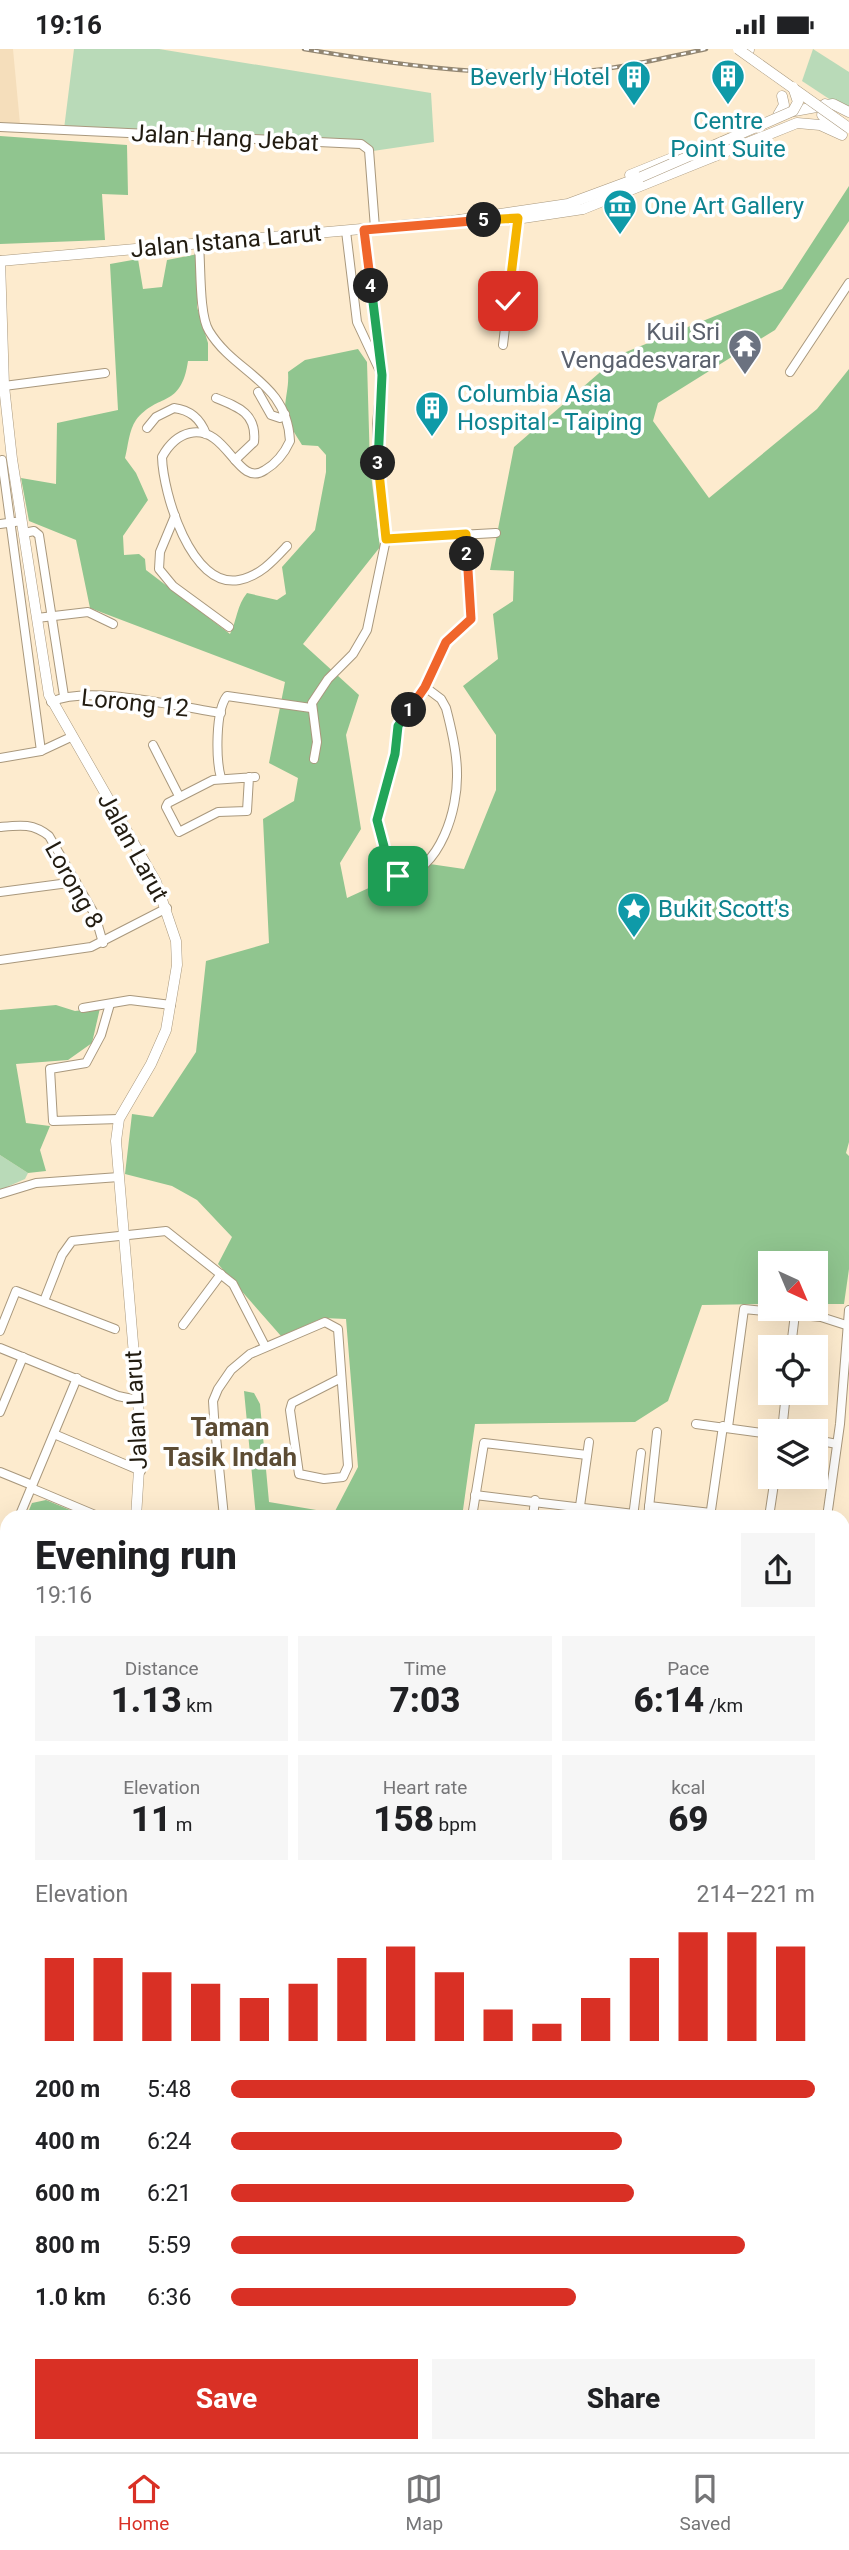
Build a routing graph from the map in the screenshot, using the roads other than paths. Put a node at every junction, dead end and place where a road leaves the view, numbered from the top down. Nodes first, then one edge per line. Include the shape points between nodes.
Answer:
1 (738, 49) edge
2 (748, 49) edge
3 (793, 87) junction
4 (782, 96) dead end
5 (825, 104) junction
6 (802, 109) junction
7 (849, 112) edge
8 (778, 115) junction
9 (849, 120) edge
10 (799, 123) junction
11 (0, 127) edge
12 (847, 134) edge
13 (586, 196) junction
14 (518, 218) junction
15 (452, 221) junction
16 (375, 228) junction
17 (364, 230) junction
18 (345, 231) junction
19 (198, 246) junction
20 (0, 261) edge
21 (849, 283) edge
22 (1, 344) edge
23 (503, 345) dead end
24 (790, 372) dead end
25 (105, 373) dead end
26 (382, 375) junction
27 (4, 386) junction
28 (258, 393) dead end
29 (216, 398) dead end
30 (285, 414) junction
31 (147, 428) dead end
32 (206, 434) junction
33 (5, 459) edge
34 (235, 460) junction
35 (175, 516) junction
36 (22, 521) junction
37 (4, 523) edge
38 (24, 533) junction
39 (496, 533) dead end
40 (466, 534) junction
41 (386, 539) junction
42 (288, 546) dead end
43 (51, 617) junction
44 (37, 618) junction
45 (113, 624) dead end
46 (229, 627) dead end
47 (425, 687) junction
48 (64, 696) junction
49 (51, 702) junction
50 (310, 708) junction
51 (221, 713) junction
52 (71, 737) junction
53 (153, 745) dead end
54 (41, 751) junction
55 (0, 758) edge
56 (314, 759) dead end
57 (220, 778) junction
58 (179, 796) junction
59 (0, 828) edge
60 (76, 882) junction
61 (0, 892) edge
62 (167, 908) junction
63 (103, 943) junction
64 (0, 960) edge
65 (110, 1004) junction
66 (171, 1005) junction
67 (83, 1008) dead end
68 (119, 1119) junction
69 (119, 1177) junction
70 (0, 1194) edge
71 (124, 1234) junction
72 (221, 1274) junction
73 (44, 1301) junction
74 (758, 1308) edge
75 (849, 1310) edge
76 (828, 1319) edge
77 (183, 1325) dead end
78 (849, 1325) edge
79 (115, 1329) dead end
80 (0, 1331) edge
81 (265, 1346) junction
82 (0, 1348) edge
83 (23, 1357) junction
84 (77, 1378) junction
85 (341, 1378) junction
86 (137, 1400) junction
87 (0, 1412) edge
88 (696, 1425) dead end
89 (725, 1426) junction
90 (657, 1432) dead end
91 (758, 1432) edge
92 (54, 1434) junction
93 (828, 1442) edge
94 (589, 1443) dead end
95 (837, 1444) junction
96 (642, 1453) dead end
97 (587, 1455) junction
98 (141, 1471) junction
99 (0, 1472) edge
100 (32, 1486) junction
101 (773, 1489) edge
102 (475, 1495) junction
103 (535, 1500) junction
104 (580, 1506) junction
105 (649, 1506) junction
106 (22, 1510) edge
107 (85, 1510) edge
108 (137, 1510) edge
109 (223, 1510) edge
110 (473, 1510) edge
111 (534, 1510) edge
112 (601, 1510) edge
113 (634, 1510) edge
114 (649, 1510) edge
115 (677, 1510) edge
116 (712, 1510) edge
117 (770, 1510) edge
118 (828, 1510) edge

1 - 3 main road, bridge
2 - 9 main road
3 - 12 main road, bridge
3 - 13 main road, Jalan Istana Larut, bridge via 797,102 793,111
4 - 8 main road via 784,105
5 - 6 main road, Jalan Istana Larut
5 - 7 main road
5 - 12 main road via 821,115
6 - 8 main road, Jalan Istana Larut
6 - 10 main road
6 - 12 main road
8 - 13 main road, Jalan Istana Larut
10 - 12 main road
10 - 14 main road, Jalan Istana Larut via 583,209
11 - 16 street, Jalan Hang Jebat via 361,144 369,150
13 - 15 main road, Jalan Istana Larut via 557,207
14 - 15 main road, Jalan Istana Larut
14 - 23 street
15 - 16 main road, Jalan Istana Larut
16 - 17 main road, Jalan Istana Larut
17 - 18 main road, Jalan Istana Larut
17 - 26 street
18 - 19 main road, Jalan Istana Larut
18 - 26 street via 357,322
19 - 20 main road, Jalan Istana Larut
19 - 30 street via 206,327 274,394
20 - 22 main road, Jalan Larut
21 - 24 street
22 - 27 main road, Jalan Larut
25 - 27 street
26 - 41 street via 378,465
27 - 33 main road, Jalan Larut
28 - 30 street via 271,415 280,418
29 - 34 street via 240,407 253,422 254,442
30 - 34 street via 290,441 274,465 259,475 249,474
31 - 32 street via 174,408 191,413
32 - 34 street via 223,444
32 - 35 street via 186,434 162,457
33 - 36 main road, Jalan Larut
33 - 37 street, Jalan Larut
35 - 42 street via 201,565 226,580 252,576
35 - 46 street via 160,552 159,569 173,586
36 - 37 street
36 - 38 main road, Jalan Larut
37 - 54 street, Jalan Larut
38 - 43 street via 39,535
38 - 44 main road, Jalan Larut
39 - 40 street
40 - 41 street
40 - 47 street via 471,619 446,642
41 - 50 street via 367,630
43 - 44 street
43 - 45 street via 88,612
43 - 48 street
44 - 49 main road, Jalan Larut
47 - 47 street via 446,708 457,777 448,824 436,851 424,867 401,877 386,854 377,820 398,726
48 - 49 street, Lorong 12
48 - 51 street, Lorong 12 via 90,694
49 - 52 main road, Jalan Larut
50 - 51 street via 227,696
50 - 56 street via 317,742
51 - 57 street
52 - 54 street
52 - 62 main road, Jalan Larut
53 - 58 street
54 - 55 street
57 - 58 street
57 - 58 street via 252,777 247,811 218,812 181,833 166,807
59 - 60 street, Lorong 8 via 24,824 41,829
60 - 61 street
60 - 63 street, Lorong 8 via 95,915
62 - 63 street
62 - 66 main road, Jalan Larut via 178,955
63 - 64 street
65 - 66 street via 142,1000
65 - 67 street
65 - 68 street via 86,1063 50,1069 53,1121
66 - 68 main road, Jalan Larut via 160,1048
68 - 69 main road, Jalan Larut
69 - 70 street via 36,1183
69 - 71 main road, Jalan Larut
71 - 72 street via 166,1231
71 - 73 street via 72,1241
71 - 86 main road, Jalan Larut
72 - 77 street
72 - 81 street via 240,1294
73 - 79 street
73 - 80 street via 16,1291
74 - 89 street via 741,1312
75 - 78 street
76 - 78 street
78 - 95 street
81 - 85 street via 331,1323 338,1329
81 - 109 street via 231,1370 214,1401
82 - 83 street
83 - 84 street
83 - 87 street
84 - 86 street
84 - 92 street
85 - 85 street via 292,1403 297,1469 302,1476 338,1480 346,1473
86 - 98 main road, Jalan Larut
88 - 89 street
89 - 91 street
89 - 116 street
90 - 105 street
92 - 98 street
92 - 100 street
93 - 95 street
94 - 97 street
95 - 118 street
96 - 113 street
97 - 102 street via 484,1443
97 - 104 street
98 - 108 main road, Jalan Larut
99 - 100 street
100 - 106 street
100 - 107 street
101 - 117 street
102 - 103 street
102 - 110 street
103 - 104 street
103 - 111 street
104 - 112 street
105 - 114 street
105 - 115 street

